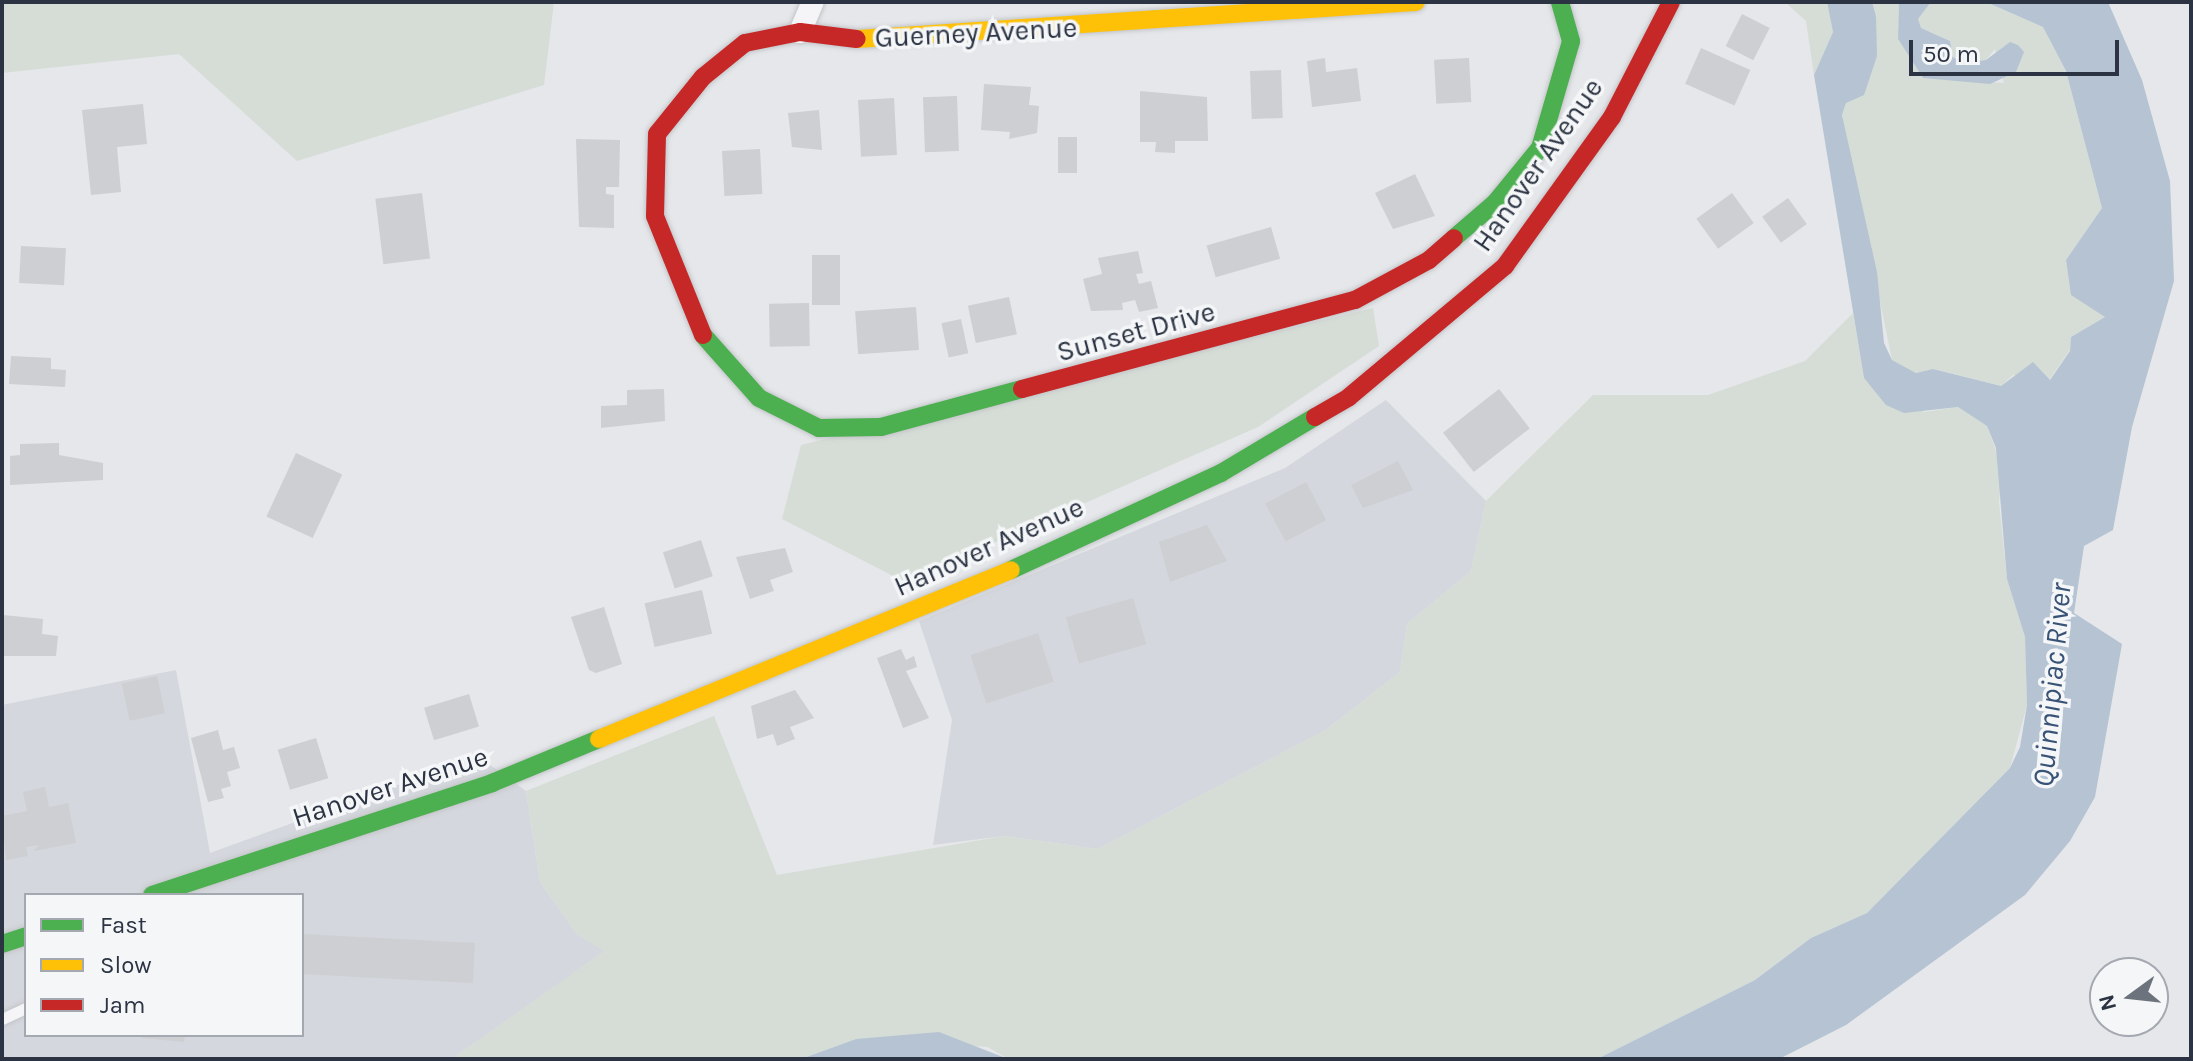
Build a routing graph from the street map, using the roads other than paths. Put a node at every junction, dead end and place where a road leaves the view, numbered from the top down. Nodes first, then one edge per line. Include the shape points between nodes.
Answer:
1 (813, 2) edge
2 (1416, 2) edge
3 (1560, 2) edge
4 (1663, 3) edge
5 (1228, 10) edge
6 (800, 32) junction
7 (655, 216) joint
8 (158, 893) edge
9 (24, 937) edge
10 (2, 944) edge
11 (24, 1009) edge
12 (2, 1019) edge

1 - 6 street
2 - 5 street, Guerney Avenue
3 - 7 street, Sunset Drive via 1571,41 1540,148 1495,203 1429,260 1355,300 881,427 819,428 759,398 694,324
4 - 8 street, Hanover Avenue via 1612,117 1505,266 1349,397 1221,473 970,589 492,783
5 - 6 street, Guerney Avenue via 864,40
6 - 7 street, Guerney Avenue via 745,43 703,77 657,134
9 - 10 street
11 - 12 lane

